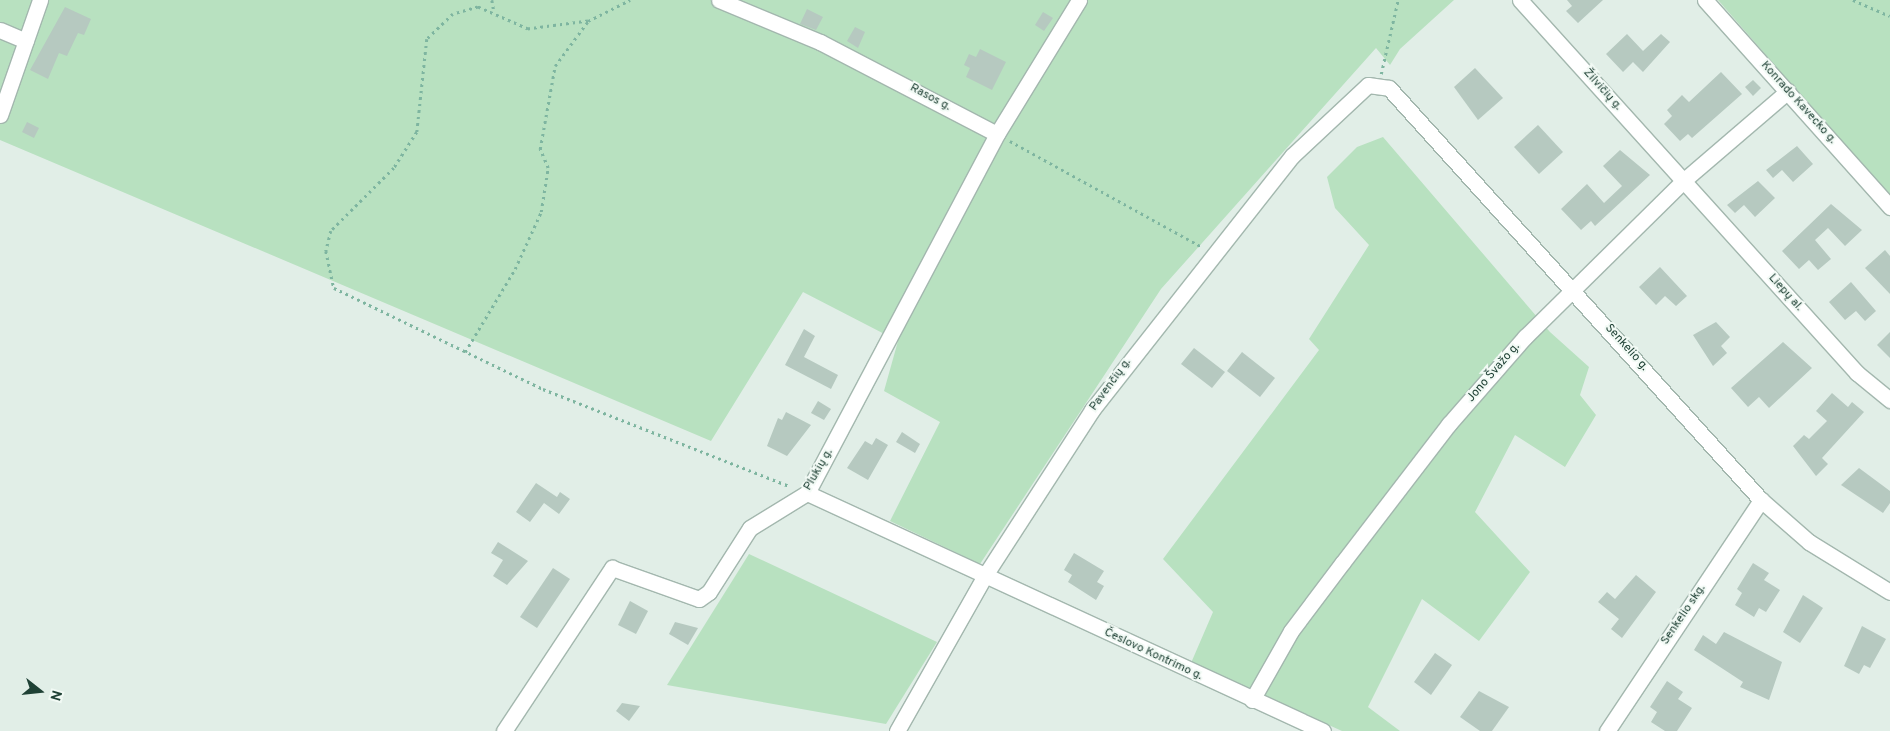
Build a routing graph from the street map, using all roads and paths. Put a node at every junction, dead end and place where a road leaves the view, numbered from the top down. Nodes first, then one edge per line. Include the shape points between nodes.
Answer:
1 (40, 0) edge
2 (492, 0) edge
3 (630, 0) edge
4 (719, 0) edge
5 (1079, 0) edge
6 (1398, 0) edge
7 (1520, 0) edge
8 (1705, 0) edge
9 (1853, 0) edge
10 (494, 11) junction
11 (1890, 16) edge
12 (588, 21) junction
13 (0, 30) edge
14 (26, 41) junction
15 (1379, 84) junction
16 (1788, 91) junction
17 (0, 115) edge
18 (998, 134) junction
19 (1684, 181) junction
20 (1890, 207) edge
21 (1213, 253) junction
22 (1572, 287) junction
23 (465, 352) junction
24 (1890, 400) edge
25 (807, 493) junction
26 (1761, 500) junction
27 (984, 577) junction
28 (1890, 592) edge
29 (1252, 700) junction
30 (504, 731) edge
31 (897, 731) edge
32 (1323, 731) edge
33 (1607, 731) edge

1 - 14 street
2 - 10 path
3 - 12 path
4 - 18 street, Rasos g. via 820,42
5 - 18 street
6 - 15 path
7 - 19 street, Žilvičių g.
8 - 16 street, Konrado Kavecko g.
9 - 11 path
10 - 12 path via 508,23 528,29
10 - 23 path via 478,7 453,14 427,39 417,132 394,168 331,232 326,251 334,288
12 - 23 path via 555,66 540,148 548,168 541,212 515,269
13 - 14 street
14 - 17 street
15 - 21 street, Pavenčių g. via 1359,91 1292,156
15 - 22 street, Senkelio g. via 1389,88
16 - 19 street, Jono Švažo g.
16 - 20 street, Konrado Kavecko g.
18 - 21 path
18 - 25 street, Plukių g.
19 - 22 street, Jono Švažo g.
19 - 24 street, Liepų al. via 1857,373
21 - 27 street, Pavenčių g. via 1092,410
22 - 26 street, Senkelio g.
22 - 29 street, Jono Švažo g. via 1399,488 1291,632
23 - 25 path via 543,389
25 - 27 street, Česlovo Kontrimo g.
25 - 30 street, Plukių g. via 750,528 709,592 699,599 612,568
26 - 28 street, Senkelio g. via 1818,548
26 - 33 street, Senkelio skg.
27 - 29 street, Česlovo Kontrimo g.
27 - 31 street, Pavenčių g.
29 - 32 street, Česlovo Kontrimo g.

